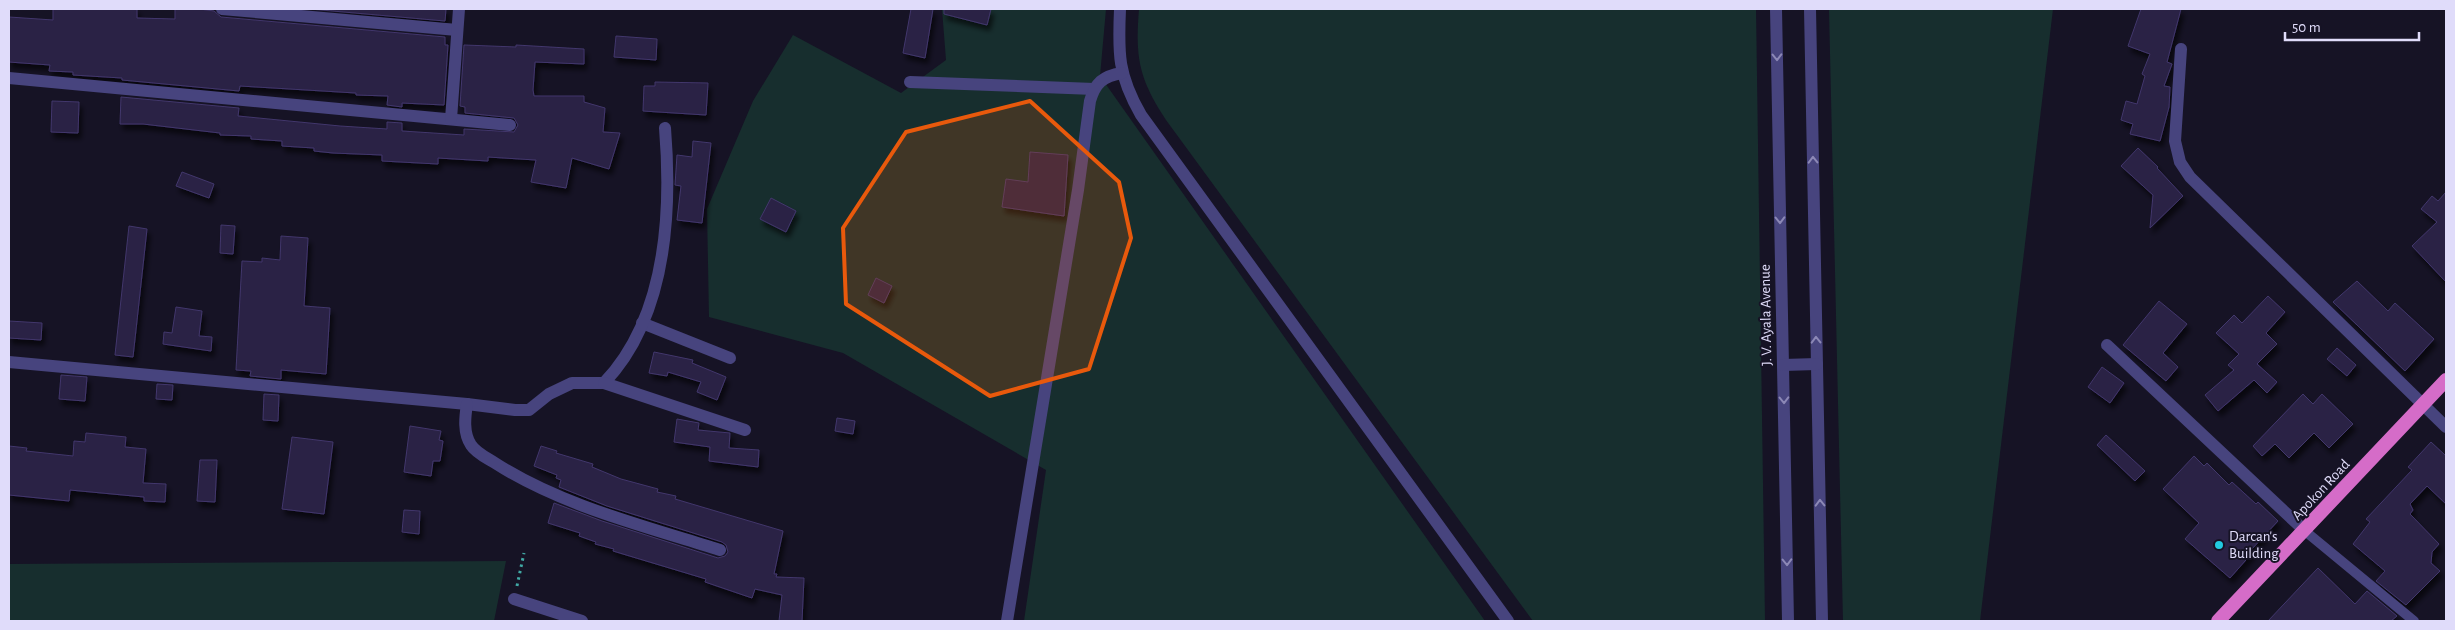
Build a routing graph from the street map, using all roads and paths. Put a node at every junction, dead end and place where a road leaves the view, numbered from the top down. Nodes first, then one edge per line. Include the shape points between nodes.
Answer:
1 (222, 9) edge
2 (459, 9) edge
3 (1120, 9) edge
4 (1776, 9) edge
5 (1810, 9) edge
6 (457, 30) junction
7 (2181, 49) dead end
8 (1122, 72) junction
9 (9, 78) edge
10 (910, 82) dead end
11 (1094, 89) junction
12 (451, 119) junction
13 (510, 125) dead end
14 (664, 128) dead end
15 (642, 324) junction
16 (2107, 345) dead end
17 (730, 358) dead end
18 (9, 362) edge
19 (1817, 364) junction
20 (1783, 365) junction
21 (2446, 380) edge
22 (604, 383) junction
23 (466, 404) junction
24 (2422, 405) junction
25 (2446, 427) edge
26 (745, 430) dead end
27 (2305, 531) junction
28 (720, 550) dead end
29 (524, 553) dead end
30 (514, 599) joint
31 (2411, 620) edge
32 (582, 621) edge
33 (1007, 621) edge
34 (1508, 621) edge
35 (1788, 621) edge
36 (1822, 621) edge
37 (2218, 621) edge

1 - 6 street
2 - 6 street
3 - 8 street
4 -> 20 street, J. V. Ayala Avenue
19 -> 5 street
6 - 12 street
7 - 24 street via 2175,141 2180,162 2190,178
8 - 11 street via 1107,76
8 - 34 street via 1130,96 1147,123
9 - 12 street
10 - 11 street
11 - 33 street
12 - 13 street
14 - 15 street via 668,174 667,222 657,275
15 - 17 street
15 - 22 street via 618,368
16 - 27 street
18 - 23 street
19 - 20 street
36 -> 19 street
20 -> 35 street, J. V. Ayala Avenue
21 - 24 highway, Apokon Road
22 - 23 street via 567,385 528,410
22 - 26 street
23 - 28 street via 465,429 470,444 501,467 558,495
24 - 25 street
24 - 27 highway, Apokon Road
27 - 31 lane
27 - 37 highway, Apokon Road
29 - 30 path
30 - 32 street

